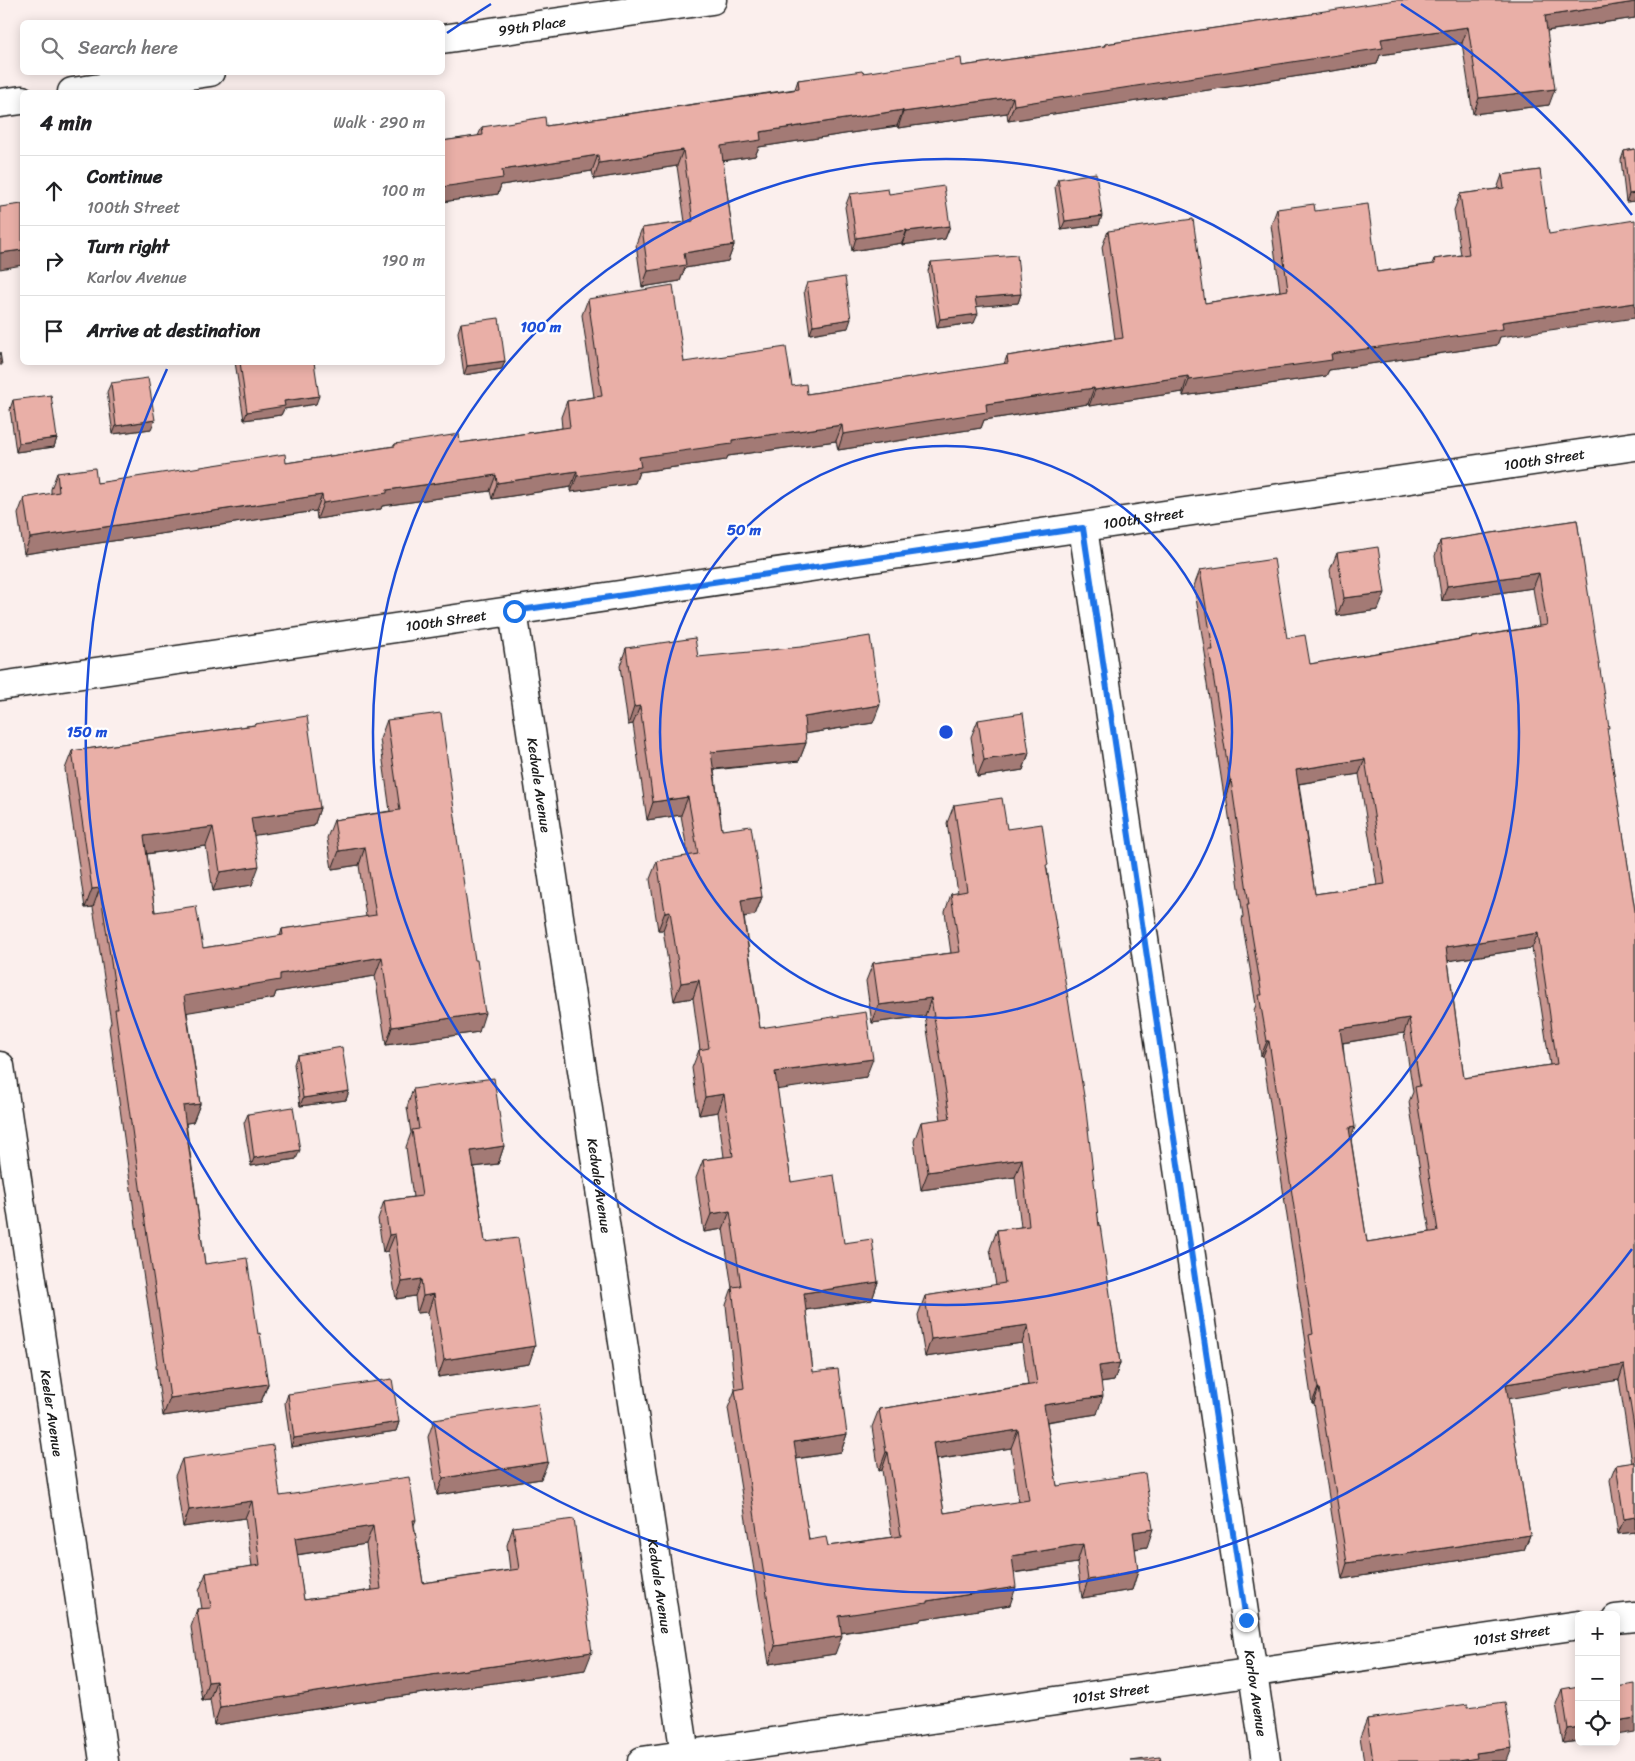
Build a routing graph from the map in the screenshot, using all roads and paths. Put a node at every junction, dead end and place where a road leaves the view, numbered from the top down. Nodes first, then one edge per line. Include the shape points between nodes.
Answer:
1 (712, 0) edge
2 (445, 39) edge
3 (189, 75) edge
4 (86, 90) edge
5 (20, 100) edge
6 (0, 103) edge
7 (1635, 446) edge
8 (1083, 528) junction
9 (514, 611) junction
10 (0, 686) edge
11 (0, 1066) edge
12 (1635, 1617) edge
13 (1620, 1619) edge
14 (1575, 1626) edge
15 (1253, 1672) junction
16 (685, 1758) edge
17 (104, 1761) edge
18 (642, 1761) edge
19 (1266, 1761) edge

1 - 2 street, 99th Place
3 - 4 street
5 - 6 street
7 - 8 street, 100th Street
8 - 9 street, 100th Street
8 - 15 street, Karlov Avenue
9 - 10 street, 100th Street
9 - 16 street, Kedvale Avenue
11 - 17 street, Keeler Avenue
12 - 13 street
14 - 15 street, 101st Street
15 - 16 street, 101st Street
15 - 19 street, Karlov Avenue
16 - 18 street, 101st Street

